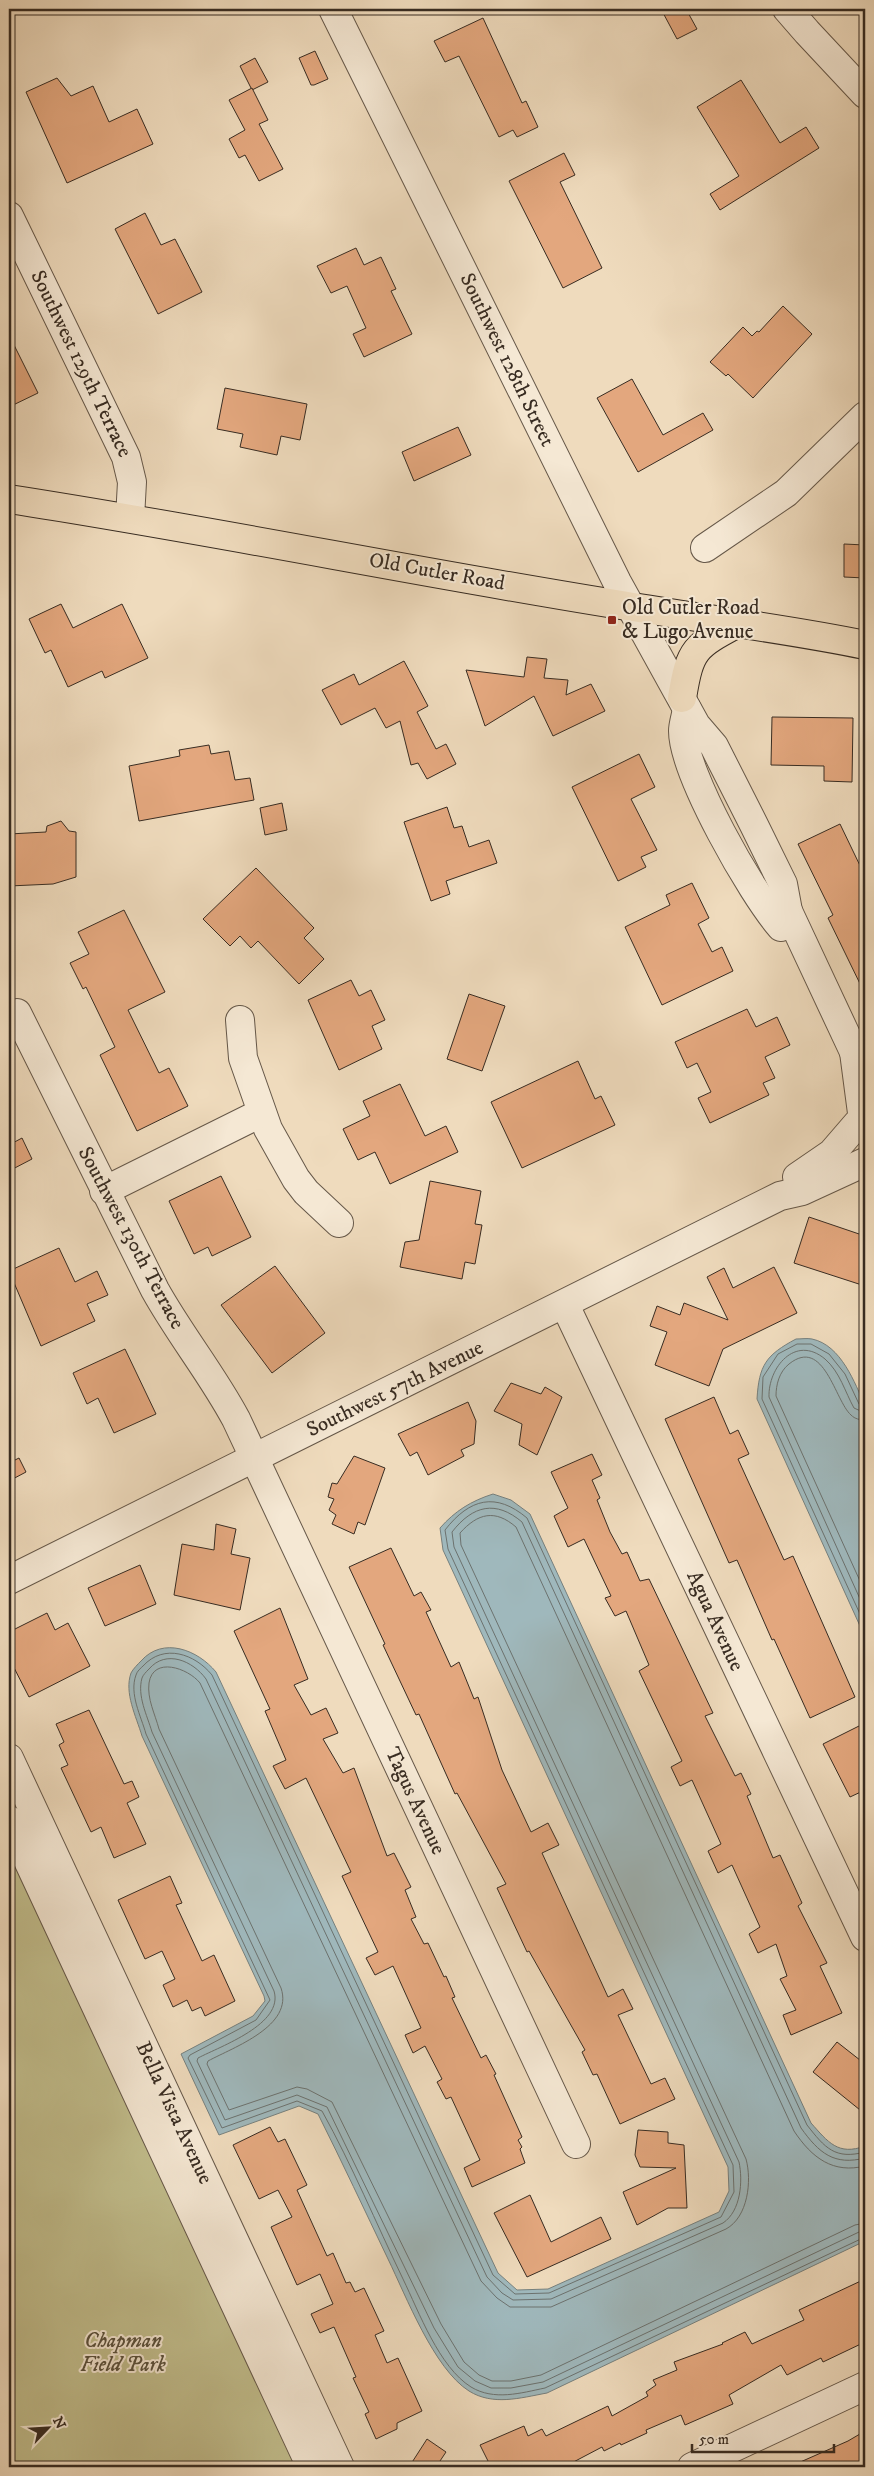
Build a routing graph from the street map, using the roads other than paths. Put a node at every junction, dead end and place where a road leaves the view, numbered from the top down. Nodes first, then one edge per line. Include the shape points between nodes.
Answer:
1 (333, 9) edge
2 (788, 9) edge
3 (865, 94) edge
4 (9, 216) edge
5 (865, 416) edge
6 (9, 500) edge
7 (130, 518) junction
8 (705, 548) dead end
9 (632, 607) junction
10 (740, 622) junction
11 (865, 645) edge
12 (689, 711) junction
13 (801, 939) junction
14 (17, 1013) dead end
15 (240, 1020) dead end
16 (860, 1059) edge
17 (261, 1112) junction
18 (862, 1115) edge
19 (865, 1153) edge
20 (865, 1162) edge
21 (104, 1191) junction
22 (780, 1196) junction
23 (338, 1223) dead end
24 (565, 1305) junction
25 (254, 1459) junction
26 (9, 1580) edge
27 (9, 1758) edge
28 (9, 1820) edge
29 (865, 1937) edge
30 (576, 2144) dead end
31 (865, 2386) edge
32 (311, 2467) edge
33 (340, 2467) edge
34 (692, 2467) edge

1 - 9 street, Southwest 128th Street
2 - 3 street
4 - 7 street, Southwest 129th Terrace via 126,457 132,482
5 - 8 street via 786,492
6 - 7 main road, Old Cutler Road
7 - 9 main road, Old Cutler Road
9 - 10 main road, Old Cutler Road
9 - 12 street, Southwest 128th Street
10 - 11 main road, Old Cutler Road
10 - 12 main road via 712,637 694,652 687,668
12 - 13 street, Southwest 128th Street via 714,746 784,884 788,911
12 - 13 street via 683,731 696,780 752,888 782,928
13 - 16 street, Southwest 128th Street
14 - 21 street, Southwest 130th Terrace
15 - 17 street via 243,1058
16 - 18 street, Southwest 128th Street
17 - 21 street
17 - 23 street via 296,1179
18 - 19 street, Southwest 128th Street via 858,1140
18 - 22 street, Southwest 57th Avenue via 832,1153 794,1179
20 - 22 street, Southwest 57th Avenue via 802,1192
21 - 25 street, Southwest 130th Terrace via 163,1304 236,1419
22 - 24 street, Southwest 57th Avenue
24 - 25 street, Southwest 57th Avenue
24 - 29 street, Agua Avenue
25 - 26 street, Southwest 57th Avenue
25 - 30 street, Tagus Avenue
27 - 33 street, Bella Vista Avenue
28 - 32 street, Bella Vista Avenue
31 - 34 street

